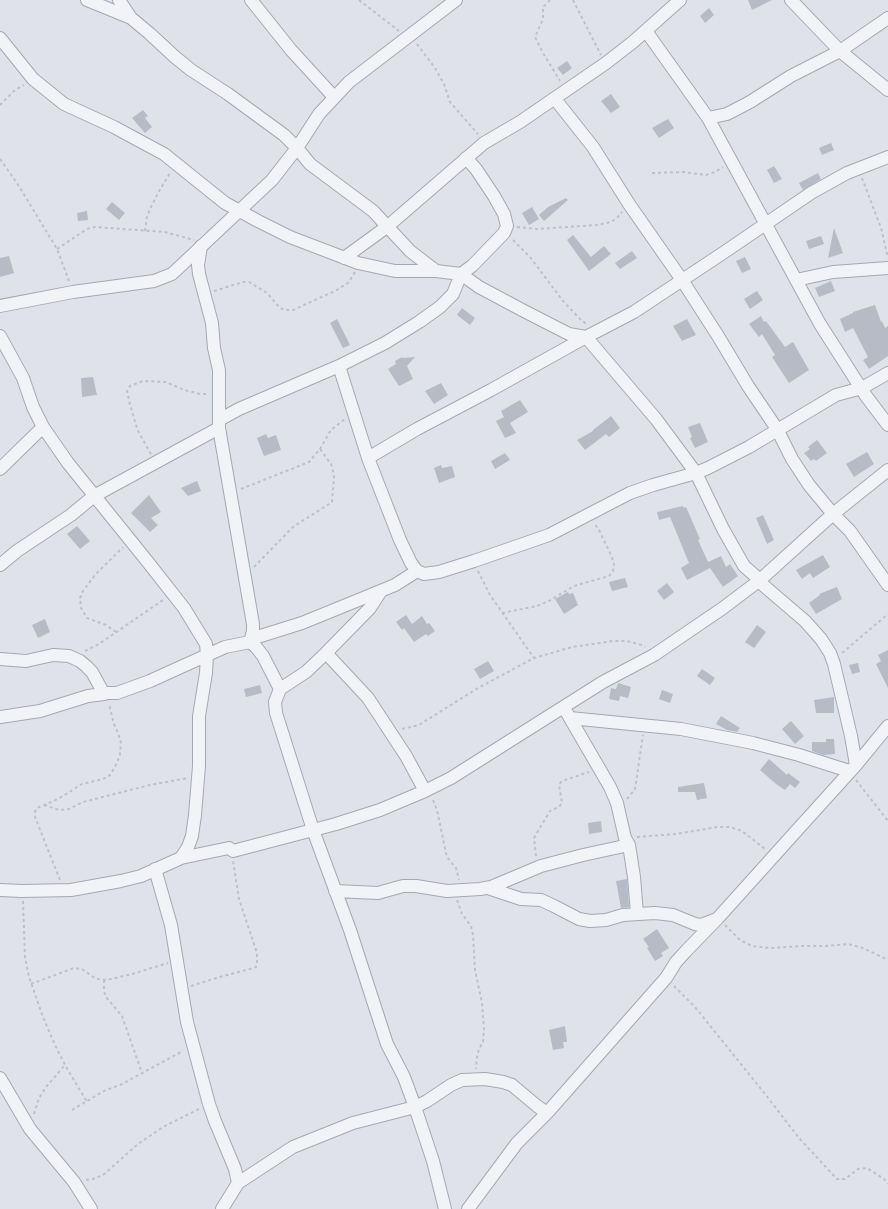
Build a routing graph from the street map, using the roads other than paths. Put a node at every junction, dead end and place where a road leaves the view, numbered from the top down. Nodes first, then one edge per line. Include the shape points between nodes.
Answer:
1 (87, 0) edge
2 (119, 0) edge
3 (456, 0) edge
4 (680, 0) edge
5 (791, 0) edge
6 (256, 2) edge
7 (130, 18) junction
8 (888, 18) edge
9 (646, 31) junction
10 (0, 38) edge
11 (840, 51) junction
12 (888, 90) edge
13 (334, 97) junction
14 (555, 99) junction
15 (708, 118) junction
16 (297, 148) junction
17 (888, 157) edge
18 (466, 158) junction
19 (240, 210) junction
20 (765, 224) junction
21 (388, 226) junction
22 (202, 244) junction
23 (344, 258) junction
24 (888, 268) edge
25 (436, 271) junction
26 (461, 274) junction
27 (682, 280) junction
28 (796, 280) junction
29 (0, 306) edge
30 (0, 336) edge
31 (586, 337) junction
32 (339, 366) junction
33 (888, 373) edge
34 (862, 388) junction
35 (219, 424) junction
36 (888, 425) edge
37 (43, 427) junction
38 (777, 429) junction
39 (368, 458) junction
40 (0, 469) edge
41 (888, 470) edge
42 (696, 473) junction
43 (94, 496) junction
44 (833, 514) junction
45 (0, 565) edge
46 (417, 571) junction
47 (760, 580) junction
48 (888, 585) edge
49 (381, 591) junction
50 (250, 640) junction
51 (326, 653) junction
52 (207, 655) junction
53 (0, 659) edge
54 (280, 689) junction
55 (106, 694) junction
56 (564, 707) junction
57 (0, 718) edge
58 (570, 718) junction
59 (888, 726) edge
60 (852, 768) junction
61 (427, 790) junction
62 (313, 830) junction
63 (627, 842) junction
64 (181, 858) junction
65 (155, 869) junction
66 (488, 888) junction
67 (0, 890) edge
68 (336, 891) junction
69 (637, 914) junction
70 (718, 918) junction
71 (0, 1078) edge
72 (414, 1107) junction
73 (548, 1113) junction
74 (238, 1183) junction
75 (92, 1209) edge
76 (222, 1209) edge
77 (445, 1209) edge
78 (468, 1209) edge

1 - 7 street
2 - 7 street
3 - 13 street via 359,74
4 - 9 street
5 - 11 street
6 - 13 street via 291,50
7 - 16 street via 191,70 238,101 284,135
8 - 11 street
9 - 14 street
9 - 15 street
10 - 19 street via 33,78 64,104 152,147 225,203
11 - 12 street
11 - 15 street via 791,76 727,114
13 - 16 street via 319,114
14 - 18 street via 484,143
14 - 27 street via 593,147
15 - 20 street
16 - 19 street via 272,180
16 - 21 street via 310,164 362,202
17 - 20 street via 827,183
18 - 21 street
18 - 26 street via 494,196 504,214 506,229 472,266
19 - 22 street
19 - 23 street via 290,237
20 - 27 street
20 - 28 street
21 - 23 street
21 - 25 street via 410,251
22 - 29 street via 178,268 154,281 73,292
22 - 35 street via 198,274 212,323 214,348 220,370
23 - 25 street via 395,271
24 - 28 street via 833,272
25 - 26 street
26 - 31 street via 530,315 569,334
26 - 32 street via 453,294 440,307 385,343
27 - 31 street via 634,312
27 - 38 street
28 - 34 street via 820,324
30 - 37 street via 23,378
31 - 39 street
31 - 42 street via 656,420
32 - 35 street via 239,408
32 - 39 street
33 - 34 street
34 - 36 street
34 - 38 street via 836,395
35 - 43 street
35 - 50 street via 254,624
37 - 40 street
37 - 43 street
38 - 42 street via 727,459
38 - 44 street via 792,459
39 - 46 street via 400,540
41 - 44 street
42 - 46 street via 630,493 549,535 439,572 424,574
42 - 47 street via 735,551 744,566
43 - 45 street via 71,515 17,550
43 - 52 street via 198,630 206,644
44 - 47 street
44 - 48 street via 850,531
46 - 49 street
47 - 56 street via 654,655 603,682
47 - 60 street via 805,621 830,653 851,736
49 - 50 street via 302,623
49 - 51 street via 370,608
50 - 52 street
50 - 54 street via 263,656
51 - 54 street via 306,672
51 - 61 street via 368,698
52 - 55 street via 150,681
52 - 64 street via 199,716 198,776 192,836
53 - 55 street via 31,661 53,655 69,656 80,661 92,672
54 - 62 street via 275,702 276,713
55 - 57 street via 88,696 40,711
56 - 58 street
56 - 61 street via 451,778
58 - 60 street via 681,729 754,743
58 - 63 street via 610,787 618,805
59 - 60 street
60 - 70 street
61 - 62 street via 380,810
62 - 64 street via 233,851 229,848
62 - 68 street
63 - 66 street via 541,866
63 - 69 street via 634,877
64 - 65 street
65 - 67 street via 141,876 91,887 64,890
65 - 74 street via 171,925 193,1046 209,1104 235,1169
66 - 68 street via 447,892 403,886 378,893
66 - 69 street via 521,899 541,900 579,919 590,921
68 - 72 street via 387,1044 404,1077
69 - 70 street via 666,914 701,925
70 - 73 street via 676,962 666,978
71 - 75 street via 30,1129 74,1182
72 - 73 street via 462,1080 491,1079 512,1085
72 - 74 street via 353,1123 310,1140 280,1155
72 - 77 street via 433,1161
73 - 78 street via 517,1143
74 - 76 street

